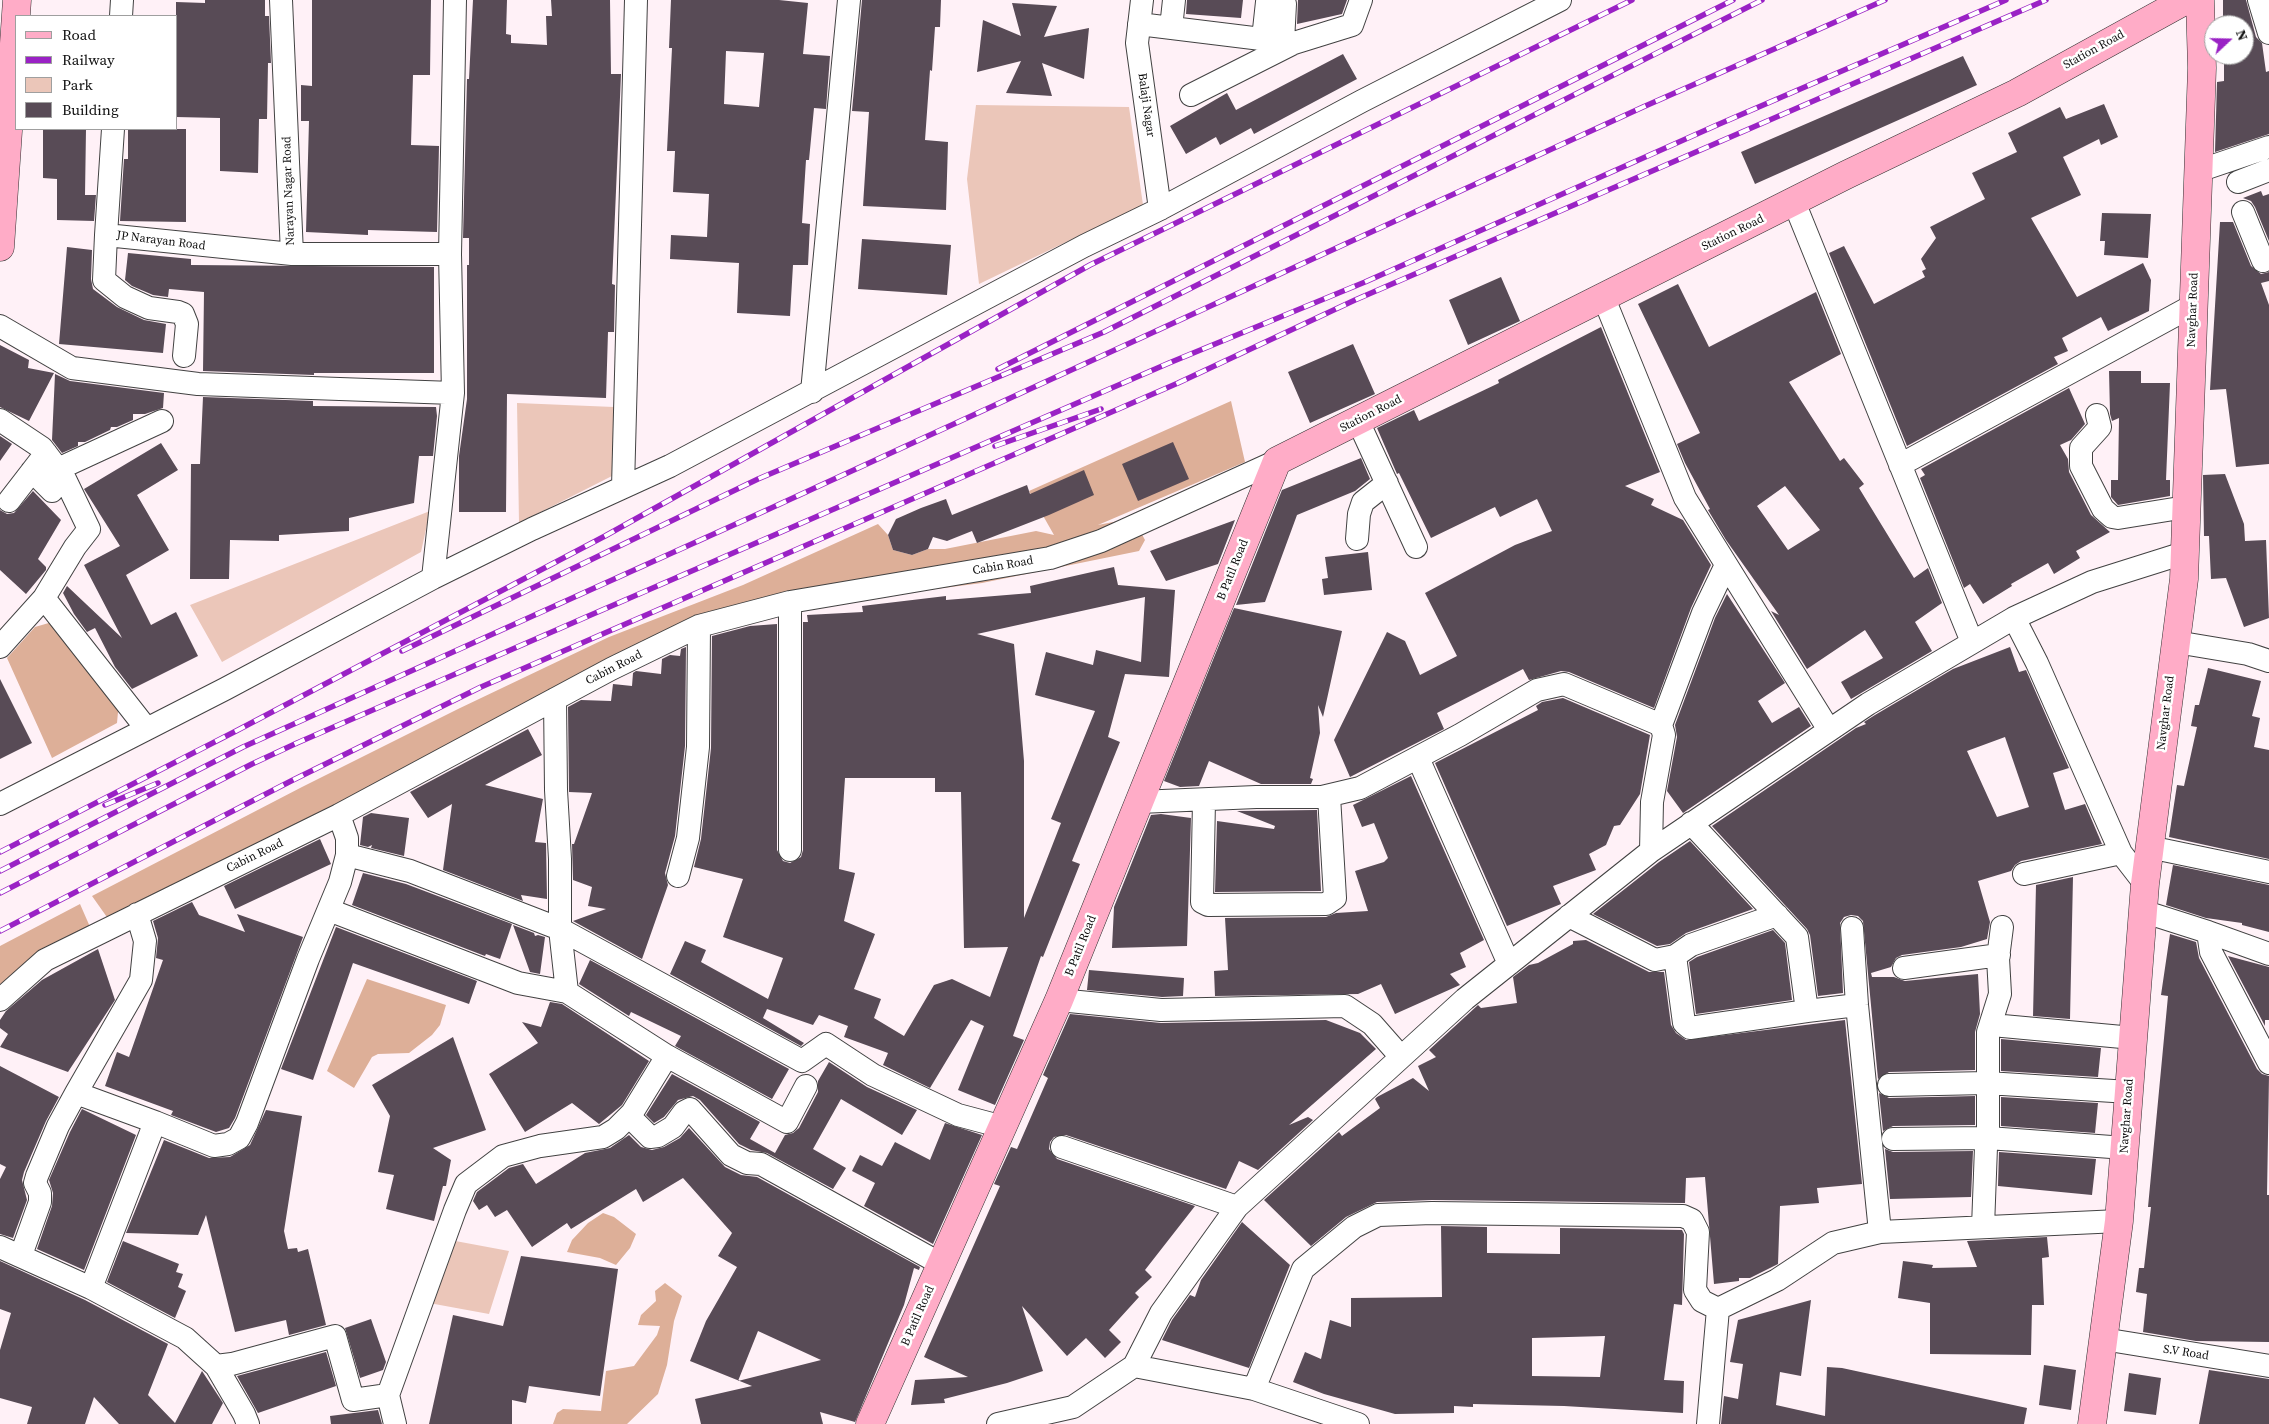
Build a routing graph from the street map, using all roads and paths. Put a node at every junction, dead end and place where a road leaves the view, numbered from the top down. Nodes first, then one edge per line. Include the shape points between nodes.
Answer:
1 (17, 0) edge
2 (122, 0) edge
3 (281, 0) edge
4 (455, 0) edge
5 (636, 0) edge
6 (849, 0) edge
7 (1142, 0) edge
8 (1174, 0) edge
9 (1274, 0) edge
10 (1282, 0) edge
11 (1361, 0) edge
12 (1560, 0) edge
13 (2186, 0) edge
14 (2200, 0) edge
15 (2259, 0) edge
16 (16, 15) edge
17 (121, 15) edge
18 (1139, 24) junction
19 (1171, 28) junction
20 (15, 29) edge
21 (2269, 33) edge
22 (1280, 41) junction
23 (1192, 95) dead end
24 (113, 130) edge
25 (2269, 147) edge
26 (2269, 170) edge
27 (2198, 171) junction
28 (2238, 182) dead end
29 (1794, 202) junction
30 (1160, 209) junction
31 (2243, 212) dead end
32 (106, 235) junction
33 (0, 247) edge
34 (292, 254) junction
35 (450, 254) junction
36 (2267, 265) edge
37 (1603, 296) junction
38 (2194, 305) junction
39 (0, 326) edge
40 (184, 356) dead end
41 (812, 392) junction
42 (453, 393) junction
43 (2097, 415) dead end
44 (0, 420) edge
45 (1358, 421) junction
46 (162, 422) dead end
47 (52, 461) junction
48 (1277, 461) junction
49 (1900, 465) junction
50 (32, 471) junction
51 (1387, 483) junction
52 (623, 486) junction
53 (52, 491) dead end
54 (9, 501) dead end
55 (2186, 508) junction
56 (1356, 539) dead end
57 (1416, 547) dead end
58 (2184, 552) junction
59 (1726, 564) junction
60 (433, 578) junction
61 (44, 598) junction
62 (790, 602) junction
63 (2014, 618) junction
64 (699, 626) junction
65 (1972, 642) junction
66 (2176, 642) junction
67 (0, 646) edge
68 (2269, 661) edge
69 (555, 699) junction
70 (1661, 725) junction
71 (146, 728) junction
72 (1829, 730) junction
73 (1418, 758) junction
74 (1329, 796) junction
75 (1204, 801) junction
76 (1139, 802) junction
77 (0, 804) edge
78 (339, 815) junction
79 (1691, 823) junction
80 (2149, 847) junction
81 (790, 850) dead end
82 (1651, 850) junction
83 (2121, 853) junction
84 (347, 855) junction
85 (2269, 872) edge
86 (2024, 874) dead end
87 (678, 876) dead end
88 (2143, 898) junction
89 (329, 910) junction
90 (137, 914) junction
91 (1777, 915) junction
92 (1569, 916) junction
93 (2002, 927) dead end
94 (1852, 928) dead end
95 (560, 929) junction
96 (2208, 932) junction
97 (2269, 954) edge
98 (1999, 955) junction
99 (1675, 956) junction
100 (1509, 964) junction
101 (1904, 968) dead end
102 (567, 992) junction
103 (0, 999) edge
104 (1059, 1000) junction
105 (1857, 1005) junction
106 (1807, 1012) junction
107 (1992, 1025) junction
108 (2133, 1038) junction
109 (667, 1056) junction
110 (1401, 1057) junction
111 (2269, 1063) edge
112 (1987, 1083) junction
113 (1889, 1085) dead end
114 (806, 1086) dead end
115 (2129, 1092) junction
116 (76, 1094) junction
117 (629, 1116) junction
118 (155, 1122) junction
119 (1003, 1127) junction
120 (1988, 1138) junction
121 (1893, 1139) dead end
122 (1062, 1147) dead end
123 (2125, 1148) junction
124 (1237, 1207) junction
125 (2119, 1221) junction
126 (1983, 1227) junction
127 (1880, 1232) junction
128 (0, 1247) edge
129 (21, 1255) junction
130 (941, 1264) junction
131 (91, 1288) junction
132 (1718, 1309) junction
133 (2103, 1339) junction
134 (216, 1366) junction
135 (1134, 1366) junction
136 (2269, 1366) edge
137 (1254, 1390) junction
138 (388, 1395) junction
139 (248, 1424) edge
140 (395, 1424) edge
141 (870, 1424) edge
142 (998, 1424) edge
143 (1358, 1424) edge
144 (1708, 1424) edge
145 (2092, 1424) edge

1 - 16 main road
2 - 17 street
3 - 34 street, Narayan Nagar Road
4 - 35 street
5 - 52 street
6 - 41 street
7 - 18 street, Balaji Nagar
8 - 19 street
9 - 22 street via 1267,2
10 - 22 street via 1285,4
11 - 22 street via 1352,25
12 - 30 street via 1474,51 1362,101
13 - 29 main road, Station Road via 2017,93
14 - 27 main road, Navghar Road via 2202,68
15 - 21 street
18 - 19 street
18 - 30 street, Balaji Nagar via 1137,43
19 - 22 street
20 - 33 main road
22 - 23 street
24 - 32 street, JP Narayan Road
25 - 27 street
26 - 28 street
27 - 38 main road, Navghar Road
29 - 37 main road, Station Road
29 - 49 street
30 - 41 street via 1084,246
31 - 36 street
32 - 34 street, JP Narayan Road
32 - 40 street via 104,280 125,298 183,314 187,324
34 - 35 street, Narayan Nagar Road
35 - 42 street
37 - 45 main road, Station Road
37 - 59 street via 1685,498
38 - 49 street
38 - 55 main road, Navghar Road
39 - 42 street via 72,368 198,384
41 - 52 street via 670,466
42 - 60 street
43 - 55 street via 2100,427 2081,448 2081,466 2103,509 2118,518
44 - 47 street via 42,448
45 - 48 main road, Station Road
45 - 51 street
46 - 47 street
47 - 50 street
47 - 61 street via 64,477 90,529
48 - 62 street, Cabin Road via 1101,541 1050,558
48 - 76 main road, B Patil Road
49 - 65 street
50 - 53 street
50 - 54 street
51 - 56 street via 1363,502
51 - 57 street
52 - 60 street
55 - 58 main road, Navghar Road
58 - 63 street via 2092,582
58 - 66 main road, Navghar Road
59 - 70 street via 1703,613
59 - 72 street
60 - 71 street
61 - 67 street
61 - 71 street
62 - 64 street, Cabin Road
62 - 81 street
63 - 65 street
63 - 83 street via 2038,663
64 - 69 street, Cabin Road
64 - 87 street via 698,747 688,838
65 - 72 street
66 - 68 street via 2248,654
66 - 80 main road, Navghar Road
69 - 78 street, Cabin Road
69 - 95 street
70 - 73 street via 1564,684 1537,690
70 - 82 street via 1664,735 1652,802
71 - 77 street
72 - 79 street
73 - 74 street via 1360,788
73 - 100 street
74 - 75 street
74 - 75 street via 1335,898 1326,904 1208,905 1202,902
75 - 76 street
76 - 104 main road, B Patil Road
78 - 84 street via 347,838
78 - 90 street, Cabin Road
79 - 82 street
79 - 91 street
80 - 85 street
80 - 88 main road, Navghar Road
82 - 92 street
83 - 86 street
83 - 88 street
84 - 89 street
84 - 95 street via 410,871
88 - 96 street
88 - 108 main road, Navghar Road
89 - 102 street via 518,983
89 - 118 street via 240,1138 214,1146
90 - 103 street, Cabin Road via 45,960
90 - 116 street via 145,941 140,980
91 - 99 street via 1691,945
91 - 106 street via 1797,937
92 - 99 street via 1655,960
92 - 100 street
93 - 98 street
94 - 105 street
95 - 102 street
95 - 119 street via 802,1061 826,1044 873,1075 949,1111
96 - 97 street
96 - 111 street via 2211,952
98 - 101 street
98 - 107 street via 2000,994
99 - 106 street via 1684,1023 1690,1028
100 - 110 street
102 - 109 street
104 - 110 street via 1161,1010 1345,1006 1372,1024
104 - 119 main road, B Patil Road
105 - 106 street
105 - 127 street
107 - 108 street
107 - 112 street via 1988,1032
108 - 115 main road, Navghar Road
109 - 114 street via 787,1122
109 - 117 street
110 - 124 street
112 - 113 street
112 - 115 street
112 - 120 street
115 - 123 main road, Navghar Road
116 - 118 street
116 - 129 street via 36,1176 40,1202
117 - 130 street via 650,1137 673,1127 690,1109 731,1155 747,1163 761,1164
117 - 138 street via 603,1137 540,1146 503,1156 466,1184
118 - 131 street
119 - 130 main road, B Patil Road
120 - 121 street
120 - 123 street
120 - 126 street
122 - 124 street
123 - 125 main road, Navghar Road
124 - 135 street via 1161,1313
125 - 126 street
125 - 133 main road, Navghar Road
126 - 127 street
127 - 132 street via 1833,1243 1777,1280
128 - 129 street
129 - 131 street
130 - 141 main road, B Patil Road
131 - 134 street via 185,1338
132 - 137 street via 1702,1301 1695,1290 1698,1232 1692,1220 1683,1216 1432,1213 1378,1216 1354,1227 1303,1269
132 - 144 street
133 - 136 street, S.V Road
133 - 145 main road, Navghar Road
134 - 138 street via 335,1336 353,1400
134 - 139 street
135 - 137 street
135 - 142 street via 1073,1407
137 - 143 street
138 - 140 street

